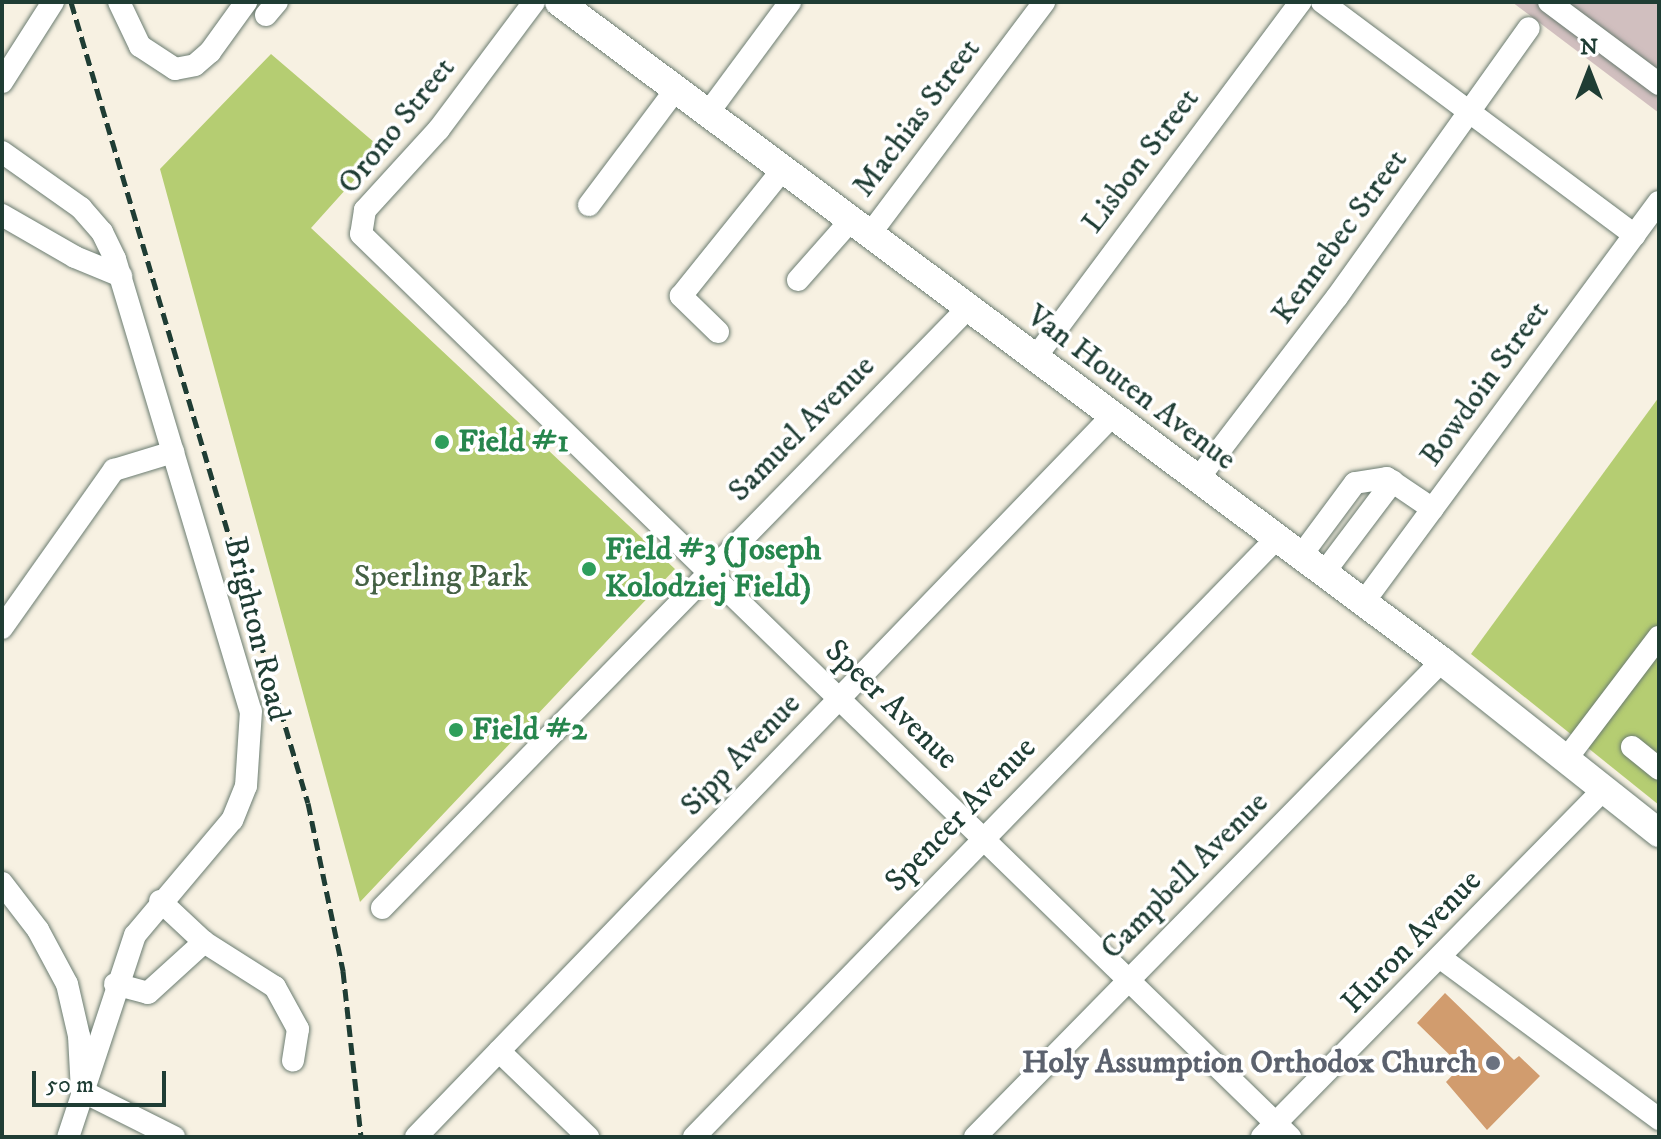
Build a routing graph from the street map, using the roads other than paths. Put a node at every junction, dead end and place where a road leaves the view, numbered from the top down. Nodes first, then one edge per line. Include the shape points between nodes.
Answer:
1 (53, 2) edge
2 (119, 2) edge
3 (246, 2) edge
4 (534, 2) edge
5 (559, 2) edge
6 (790, 2) edge
7 (1044, 2) edge
8 (1300, 2) edge
9 (1322, 2) edge
10 (1549, 2) edge
11 (1529, 28) dead end
12 (2, 82) edge
13 (1659, 84) edge
14 (676, 89) junction
15 (1470, 112) junction
16 (708, 113) junction
17 (2, 152) edge
18 (783, 169) junction
19 (1659, 202) edge
20 (589, 205) dead end
21 (2, 215) edge
22 (860, 227) junction
23 (1635, 235) junction
24 (121, 276) junction
25 (798, 280) dead end
26 (412, 287) joint
27 (968, 308) junction
28 (718, 332) dead end
29 (1035, 358) junction
30 (1112, 416) junction
31 (173, 452) junction
32 (1197, 480) junction
33 (1393, 481) junction
34 (1433, 509) junction
35 (1276, 539) junction
36 (1300, 557) junction
37 (706, 571) junction
38 (1323, 574) junction
39 (1363, 603) junction
40 (2, 628) edge
41 (1659, 637) edge
42 (1442, 661) junction
43 (840, 699) junction
44 (1632, 747) dead end
45 (1567, 758) junction
46 (1659, 769) edge
47 (1604, 789) junction
48 (1659, 833) edge
49 (983, 837) junction
50 (3, 886) edge
51 (160, 901) junction
52 (382, 908) dead end
53 (204, 942) junction
54 (1442, 959) junction
55 (1128, 980) junction
56 (115, 984) junction
57 (499, 1051) junction
58 (293, 1061) dead end
59 (82, 1091) junction
60 (1659, 1119) edge
61 (1276, 1133) edge
62 (68, 1137) edge
63 (174, 1137) edge
64 (416, 1137) edge
65 (588, 1137) edge
66 (694, 1137) edge
67 (975, 1137) edge

1 - 12 street
2 - 3 street via 140,46 175,69 195,65 210,52
4 - 26 street, Orono Street via 439,129 361,220 361,234
5 - 14 main road, Van Houten Avenue
6 - 16 street
7 - 22 street, Machias Street
8 - 29 street, Lisbon Street
9 - 15 street
10 - 13 street
11 - 15 street, Kennebec Street
14 - 16 main road, Van Houten Avenue
14 - 20 street
15 - 23 street
15 - 32 street, Kennebec Street
16 - 18 main road, Van Houten Avenue
17 - 24 street, Brighton Road via 81,208 102,232
18 - 22 main road, Van Houten Avenue
18 - 28 street via 681,296
19 - 23 street, Bowdoin Street
21 - 24 street via 75,257
22 - 25 street, Machias Street
22 - 27 main road, Van Houten Avenue
23 - 34 street, Bowdoin Street
24 - 31 street, Brighton Road
26 - 37 street, Speer Avenue
27 - 29 main road, Van Houten Avenue
27 - 37 street, Samuel Avenue
29 - 30 main road, Van Houten Avenue
30 - 32 main road, Van Houten Avenue
30 - 43 street, Sipp Avenue
31 - 40 street via 114,470
31 - 51 street, Brighton Road via 251,711 252,747 246,786 232,820
32 - 35 main road, Van Houten Avenue
33 - 34 street
33 - 36 street via 1355,483
33 - 38 street
34 - 39 street, Bowdoin Street
35 - 36 main road, Van Houten Avenue
35 - 49 street, Spencer Avenue
36 - 38 main road, Van Houten Avenue
37 - 43 street, Speer Avenue
37 - 52 street, Samuel Avenue
38 - 39 main road, Van Houten Avenue
39 - 42 main road, Van Houten Avenue
41 - 45 street
42 - 45 main road, Van Houten Avenue
42 - 55 street, Campbell Avenue
43 - 49 street, Speer Avenue
43 - 57 street, Sipp Avenue
44 - 46 street
45 - 47 main road, Van Houten Avenue
47 - 48 main road, Van Houten Avenue
47 - 54 street, Huron Avenue
49 - 55 street, Speer Avenue
49 - 66 street, Spencer Avenue
50 - 59 street via 38,930 67,984 79,1036
51 - 53 street
51 - 56 street, Brighton Road via 135,935
53 - 56 street via 148,993
53 - 58 street via 275,987 298,1029
54 - 60 street
54 - 61 street, Huron Avenue
55 - 61 street, Speer Avenue
55 - 67 street, Campbell Avenue
56 - 59 street, Brighton Road
57 - 64 street, Sipp Avenue
57 - 65 street
59 - 62 street, Brighton Road
59 - 63 street

